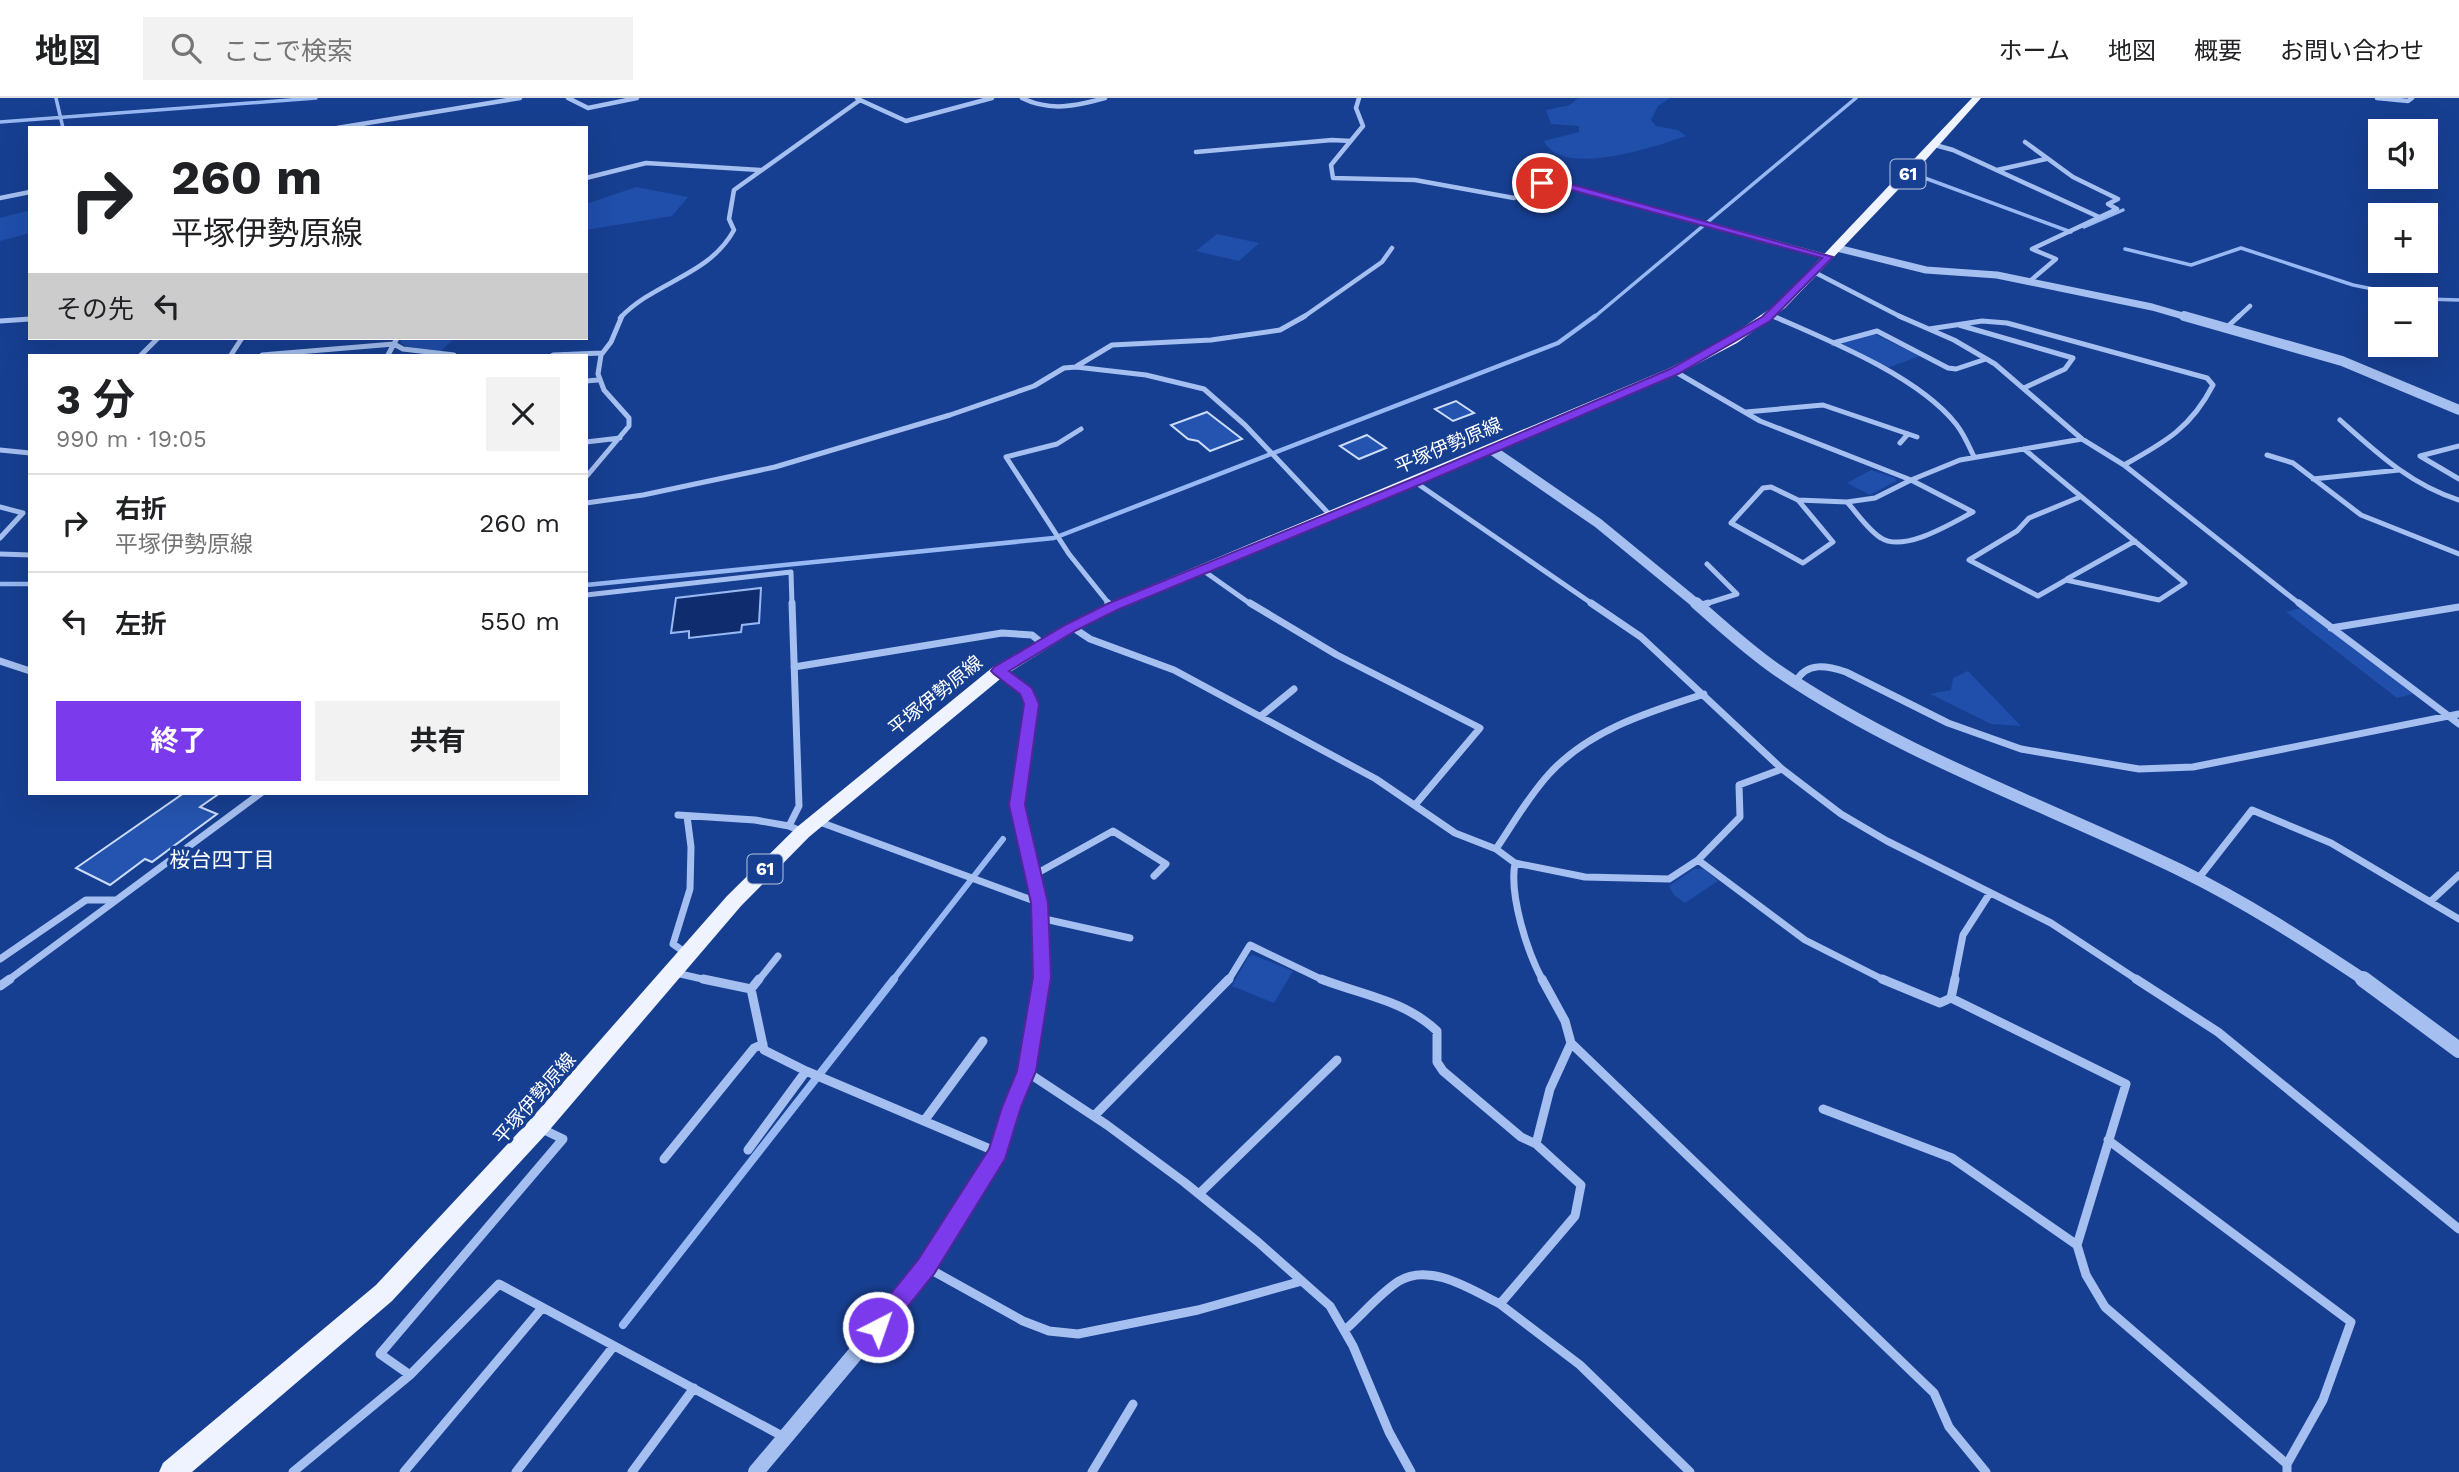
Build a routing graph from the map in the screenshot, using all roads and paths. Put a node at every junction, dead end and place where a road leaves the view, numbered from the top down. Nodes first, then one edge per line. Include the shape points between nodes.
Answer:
1 (520, 98) edge
2 (568, 98) edge
3 (637, 98) edge
4 (992, 98) edge
5 (1022, 98) edge
6 (1105, 98) edge
7 (1359, 98) edge
8 (1977, 98) edge
9 (2377, 98) edge
10 (2412, 98) edge
11 (858, 99) edge
12 (349, 126) edge
13 (1351, 141) junction
14 (2025, 142) dead end
15 (1935, 145) junction
16 (1196, 152) dead end
17 (2046, 159) junction
18 (760, 170) junction
19 (1996, 170) junction
20 (588, 178) edge
21 (28, 192) edge
22 (0, 198) edge
23 (2099, 217) junction
24 (1392, 248) dead end
25 (1833, 252) junction
26 (1814, 272) junction
27 (2029, 281) junction
28 (2250, 306) dead end
29 (1770, 315) junction
30 (28, 319) edge
31 (0, 321) edge
32 (1956, 323) junction
33 (1928, 329) junction
34 (2225, 329) junction
35 (157, 340) edge
36 (395, 341) edge
37 (1833, 344) junction
38 (602, 353) junction
39 (142, 354) edge
40 (272, 354) edge
41 (446, 354) edge
42 (577, 354) edge
43 (1986, 359) junction
44 (1076, 367) junction
45 (1674, 372) junction
46 (598, 380) junction
47 (588, 381) edge
48 (2024, 388) junction
49 (2459, 410) edge
50 (1746, 412) junction
51 (2340, 420) dead end
52 (1081, 429) dead end
53 (1908, 434) junction
54 (1917, 437) dead end
55 (620, 438) junction
56 (2082, 439) junction
57 (588, 442) edge
58 (1900, 443) dead end
59 (2459, 446) edge
60 (2024, 449) junction
61 (0, 450) edge
62 (1492, 450) junction
63 (28, 453) edge
64 (2267, 455) dead end
65 (1974, 457) junction
66 (2124, 466) junction
67 (2399, 470) junction
68 (588, 475) edge
69 (2313, 479) junction
70 (2459, 479) edge
71 (1911, 480) junction
72 (1415, 482) junction
73 (2080, 497) junction
74 (1798, 500) junction
75 (2459, 500) edge
76 (1847, 502) junction
77 (588, 503) edge
78 (0, 507) edge
79 (27, 511) edge
80 (1331, 516) junction
81 (0, 538) edge
82 (2135, 541) junction
83 (0, 554) edge
84 (2459, 554) edge
85 (28, 555) edge
86 (1707, 564) dead end
87 (1201, 569) junction
88 (2066, 580) junction
89 (1747, 591) dead end
90 (1737, 594) junction
91 (588, 595) edge
92 (1698, 606) junction
93 (1112, 607) junction
94 (2459, 607) edge
95 (1072, 627) junction
96 (2331, 628) junction
97 (1043, 643) junction
98 (0, 661) edge
99 (794, 667) junction
100 (28, 670) edge
101 (999, 671) junction
102 (1796, 682) junction
103 (1294, 689) dead end
104 (1704, 694) junction
105 (2459, 713) edge
106 (1261, 716) junction
107 (2447, 716) junction
108 (2459, 724) edge
109 (1782, 769) junction
110 (258, 795) edge
111 (1415, 805) junction
112 (803, 826) junction
113 (1496, 849) junction
114 (1698, 860) junction
115 (1515, 863) junction
116 (1034, 875) junction
117 (2459, 875) edge
118 (1154, 876) dead end
119 (2198, 879) junction
120 (1990, 893) junction
121 (116, 900) junction
122 (2431, 901) junction
123 (1040, 911) junction
124 (2459, 919) edge
125 (1130, 938) dead end
126 (686, 954) junction
127 (778, 956) dead end
128 (0, 959) edge
129 (671, 972) junction
130 (0, 986) edge
131 (751, 989) junction
132 (1951, 998) junction
133 (983, 1041) dead end
134 (1571, 1043) junction
135 (763, 1044) junction
136 (2459, 1050) edge
137 (1337, 1060) dead end
138 (806, 1071) junction
139 (1026, 1071) junction
140 (1824, 1109) dead end
141 (1095, 1115) junction
142 (924, 1121) junction
143 (538, 1127) junction
144 (2108, 1140) junction
145 (1536, 1144) junction
146 (748, 1150) dead end
147 (998, 1153) junction
148 (664, 1159) dead end
149 (1200, 1194) junction
150 (2459, 1229) edge
151 (2077, 1245) junction
152 (926, 1267) junction
153 (1303, 1281) junction
154 (1500, 1304) junction
155 (542, 1308) junction
156 (1346, 1329) junction
157 (613, 1347) junction
158 (411, 1375) junction
159 (694, 1388) junction
160 (1133, 1404) dead end
161 (785, 1438) junction
162 (2287, 1468) edge
163 (172, 1472) edge
164 (293, 1472) edge
165 (404, 1472) edge
166 (516, 1472) edge
167 (632, 1472) edge
168 (756, 1472) edge
169 (1093, 1472) edge
170 (1411, 1472) edge
171 (1690, 1472) edge
172 (1986, 1472) edge

1 - 12 street
2 - 3 street via 588,108
4 - 11 street via 906,121
5 - 6 street via 1042,108
7 - 13 street via 1356,108 1363,126
8 - 15 main road, 平塚伊勢原線 / 61
9 - 10 street
11 - 18 street
13 - 16 street
13 - 25 street via 1331,165 1333,178 1415,180 1514,198 1553,182
14 - 17 street
15 - 19 street
15 - 25 main road, 平塚伊勢原線 / 61
17 - 19 street
17 - 23 street via 2118,199 2108,204 2117,209
18 - 20 street via 646,163
18 - 38 street via 734,190 729,219 734,230 729,244 715,258 631,307
19 - 23 street
21 - 22 street
23 - 27 street via 2032,249 2056,258
24 - 44 street via 1382,262 1280,330 1211,340 1112,345
25 - 26 main road, 平塚伊勢原線 / 61
25 - 27 street via 1926,270
26 - 29 main road, 平塚伊勢原線 / 61
26 - 33 street
27 - 34 street via 2152,307
28 - 34 street
29 - 37 street
29 - 45 main road, 平塚伊勢原線 / 61
30 - 31 street
32 - 33 street
32 - 48 street via 2073,358 2066,369
32 - 66 street via 1982,321 2028,328 2207,378 2213,385 2187,428
33 - 43 street
34 - 49 street via 2342,361
35 - 39 street
36 - 40 street
36 - 41 street via 403,349
37 - 43 street via 1877,331 1948,368
37 - 65 street via 1928,399 1955,422
38 - 42 street
38 - 46 street
43 - 48 street
44 - 77 street via 950,415 775,467
44 - 80 street via 1146,375 1205,389
45 - 50 street
45 - 62 main road, 平塚伊勢原線 / 61
46 - 47 street
46 - 55 street via 629,418
48 - 56 street
50 - 53 street via 1823,405
50 - 71 street via 1816,445
51 - 67 street
52 - 93 street via 1057,444 1006,457 1054,532
53 - 54 street
53 - 58 street
55 - 57 street
55 - 68 street
56 - 60 street
56 - 66 street
59 - 70 street via 2420,456
60 - 65 street
60 - 73 street
61 - 63 street
62 - 72 main road, 平塚伊勢原線 / 61
62 - 92 street via 1582,509
64 - 69 street via 2293,463
65 - 71 street
66 - 96 street
67 - 69 street
67 - 75 street via 2429,490
69 - 84 street via 2361,515
71 - 76 street via 1875,498
71 - 76 street via 1973,512 1923,538 1890,541 1882,539
72 - 80 main road, 平塚伊勢原線 / 61
72 - 104 street via 1641,637
73 - 82 street
73 - 88 street via 2029,518 2017,531 1969,560 2038,596
74 - 74 street via 1771,487 1763,488 1731,523 1803,563 1833,542
74 - 76 street
78 - 79 street
79 - 81 street
80 - 87 main road, 平塚伊勢原線 / 61
82 - 88 street
82 - 88 street via 2185,583 2159,600
83 - 85 street
86 - 90 street
87 - 93 main road, 平塚伊勢原線 / 61
87 - 111 street via 1286,626 1480,728
89 - 90 street
90 - 92 street
91 - 99 street via 791,572
92 - 102 street via 1741,644
93 - 95 main road, 平塚伊勢原線 / 61
94 - 96 street
95 - 97 main road, 平塚伊勢原線 / 61
95 - 106 street via 1090,639 1174,670
96 - 107 street
97 - 99 street via 1032,635 1002,633
97 - 101 main road, 平塚伊勢原線 / 61
98 - 100 street
99 - 112 street
101 - 112 main road, 平塚伊勢原線 / 61
101 - 116 street via 1027,692 1031,704 1017,805
102 - 107 street via 1813,667 1828,666 1948,723 2021,749 2139,769 2193,767
102 - 119 street via 2050,813
103 - 106 street
104 - 109 street
104 - 113 street via 1634,718 1580,746 1549,774
105 - 107 street
106 - 111 street
107 - 108 street
109 - 114 street via 1739,785 1740,817
109 - 120 street via 1841,814
110 - 121 street
111 - 113 street via 1455,833
112 - 123 street
112 - 126 main road, 平塚伊勢原線 / 61
112 - 126 street via 682,816 691,847 690,889 673,944
113 - 115 street
114 - 115 street via 1669,879 1585,877
114 - 132 street via 1805,940 1940,1003
115 - 134 street via 1512,880 1533,963 1565,1021
116 - 118 street via 1114,831 1169,861
116 - 123 street
117 - 122 street
119 - 122 street via 2252,810 2331,843
119 - 136 street via 2310,945
120 - 132 street via 1963,935
120 - 150 street via 2050,923 2218,1032
121 - 128 street via 86,900
121 - 130 street
122 - 124 street
123 - 125 street
123 - 139 street via 1042,977
126 - 129 main road, 平塚伊勢原線 / 61
127 - 131 street
129 - 131 street
129 - 143 main road, 平塚伊勢原線 / 61
131 - 135 street
132 - 144 street via 2126,1084
133 - 142 street
134 - 145 street via 1550,1089
134 - 172 street via 1934,1393 1949,1427
135 - 138 street via 765,1050
135 - 148 street via 754,1048
137 - 149 street
138 - 142 street
138 - 146 street
139 - 141 street
139 - 147 street
140 - 151 street via 1952,1158
141 - 145 street via 1227,982 1250,946 1328,981 1376,995 1428,1021 1437,1031 1437,1062 1443,1071 1521,1137
141 - 149 street
142 - 147 street
143 - 158 street via 563,1139 380,1354
143 - 163 main road, 平塚伊勢原線 / 61 via 384,1293
144 - 151 street
144 - 162 street via 2351,1322 2323,1400
145 - 154 street via 1581,1185 1575,1216
147 - 152 street
149 - 153 street
151 - 162 street via 2086,1275 2105,1307
152 - 153 street via 1023,1321 1049,1331 1079,1334 1198,1310
152 - 161 street
153 - 156 street
154 - 156 street via 1434,1274 1400,1280
154 - 171 street via 1580,1366
155 - 157 street
155 - 158 street via 499,1284
155 - 165 street
156 - 170 street via 1397,1451
157 - 159 street
157 - 166 street
158 - 164 street
159 - 161 street
159 - 167 street
160 - 169 street
161 - 168 street

